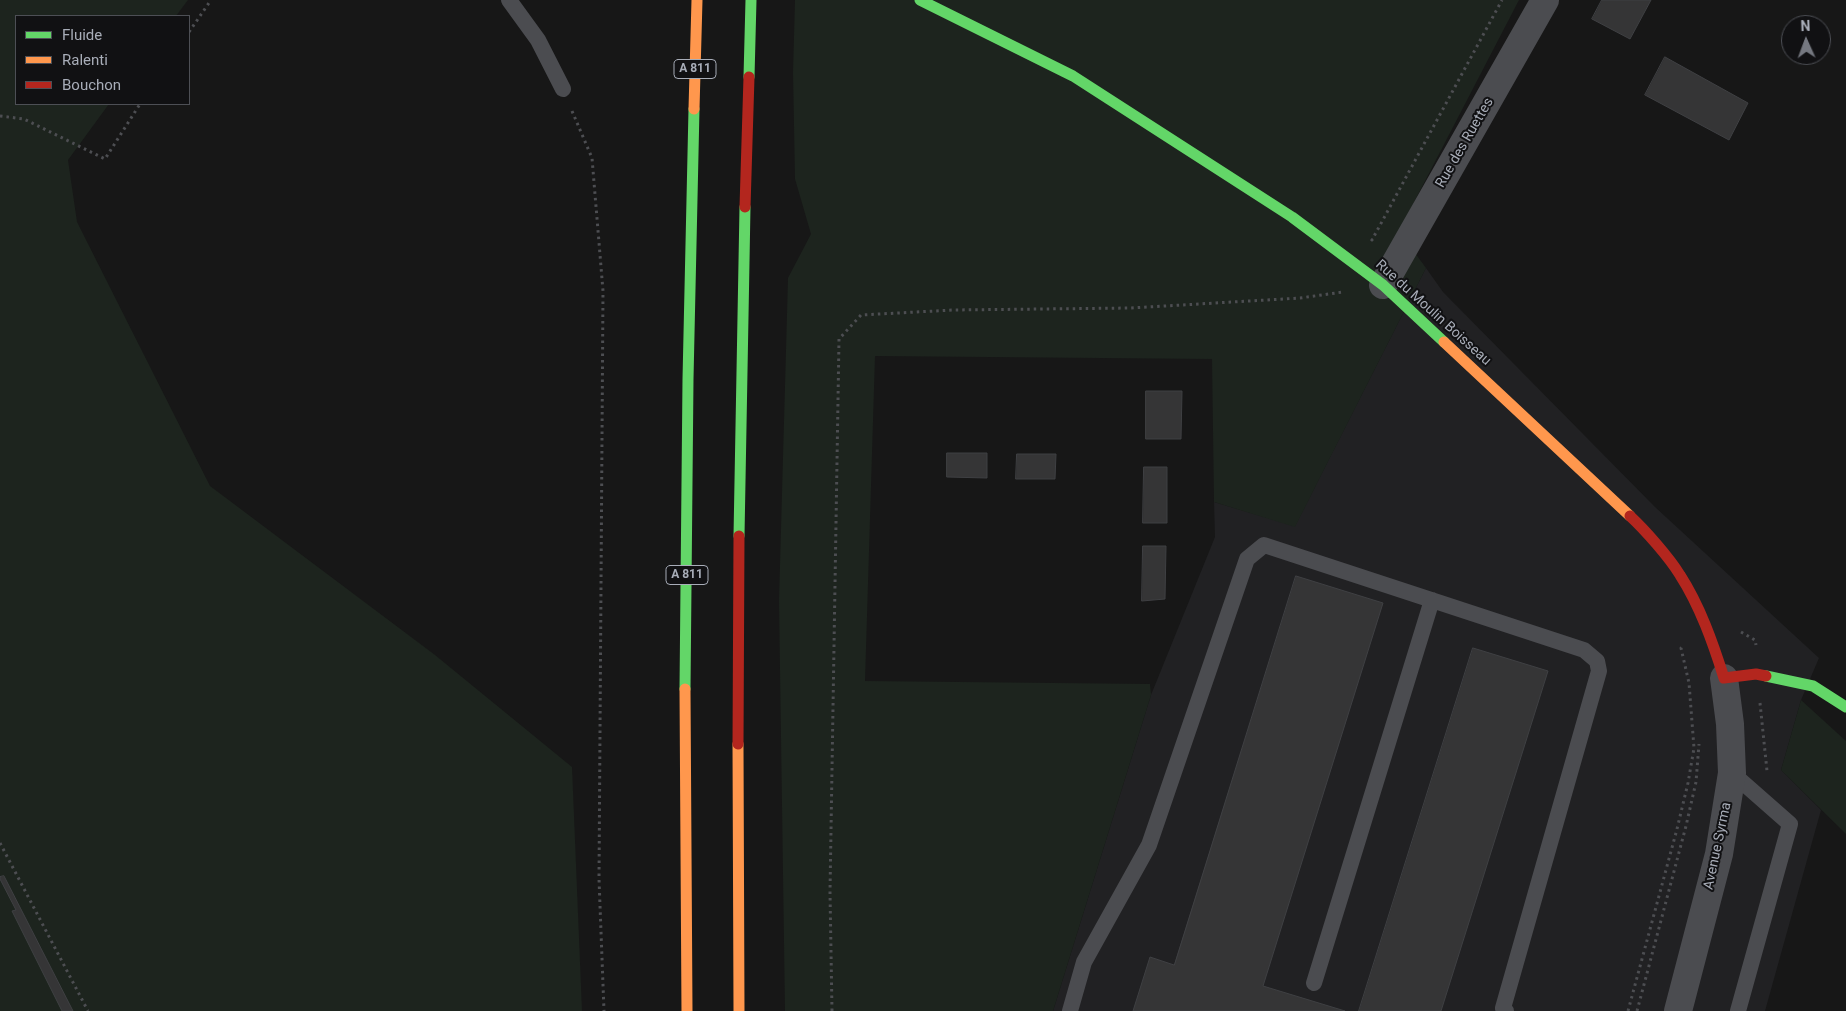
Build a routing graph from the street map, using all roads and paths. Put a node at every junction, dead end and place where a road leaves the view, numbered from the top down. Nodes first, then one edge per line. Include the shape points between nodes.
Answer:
1 (211, 0) edge
2 (509, 0) edge
3 (697, 0) edge
4 (751, 0) edge
5 (920, 0) edge
6 (1502, 0) edge
7 (1545, 0) edge
8 (190, 31) edge
9 (563, 89) joint
10 (139, 105) edge
11 (0, 116) edge
12 (1364, 234) dead end
13 (1383, 285) junction
14 (1432, 600) junction
15 (1711, 637) junction
16 (1756, 674) junction
17 (1724, 678) junction
18 (1846, 707) edge
19 (1700, 737) dead end
20 (1732, 773) junction
21 (0, 843) edge
22 (1314, 983) dead end
23 (88, 1011) edge
24 (604, 1011) edge
25 (687, 1011) edge
26 (739, 1011) edge
27 (832, 1011) edge
28 (1070, 1011) edge
29 (1506, 1011) edge
30 (1628, 1011) edge
31 (1637, 1011) edge
32 (1678, 1011) edge
33 (1738, 1011) edge

1 - 8 path
2 - 9 lane via 538,40
3 - 25 main road, A 811 via 688,455
4 - 26 main road via 739,483
5 - 13 main road, Rue du Moulin Boisseau via 1073,76 1292,217
6 - 12 path via 1372,240
7 - 13 street, Rue des Ruettes
9 - 24 path via 592,158 603,291 599,879
10 - 11 path via 105,159 24,119
13 - 15 main road, Rue du Moulin Boisseau via 1641,526 1680,574
13 - 27 path via 1300,298 1161,307 953,310 861,315 839,339 830,892
14 - 22 lane
14 - 28 lane via 1264,546 1248,558 1149,845 1084,962
14 - 29 lane via 1584,650 1597,661 1599,671 1503,1008
15 - 16 path via 1737,631 1755,640
15 - 17 main road, Rue du Moulin Boisseau
15 - 30 path via 1681,648 1689,683 1694,748 1677,829
16 - 17 main road
16 - 18 main road via 1813,686
17 - 20 street, Avenue Syrma
19 - 31 path via 1696,782 1686,826
20 - 32 street, Avenue Syrma via 1719,854
20 - 33 lane via 1790,824
21 - 23 path

